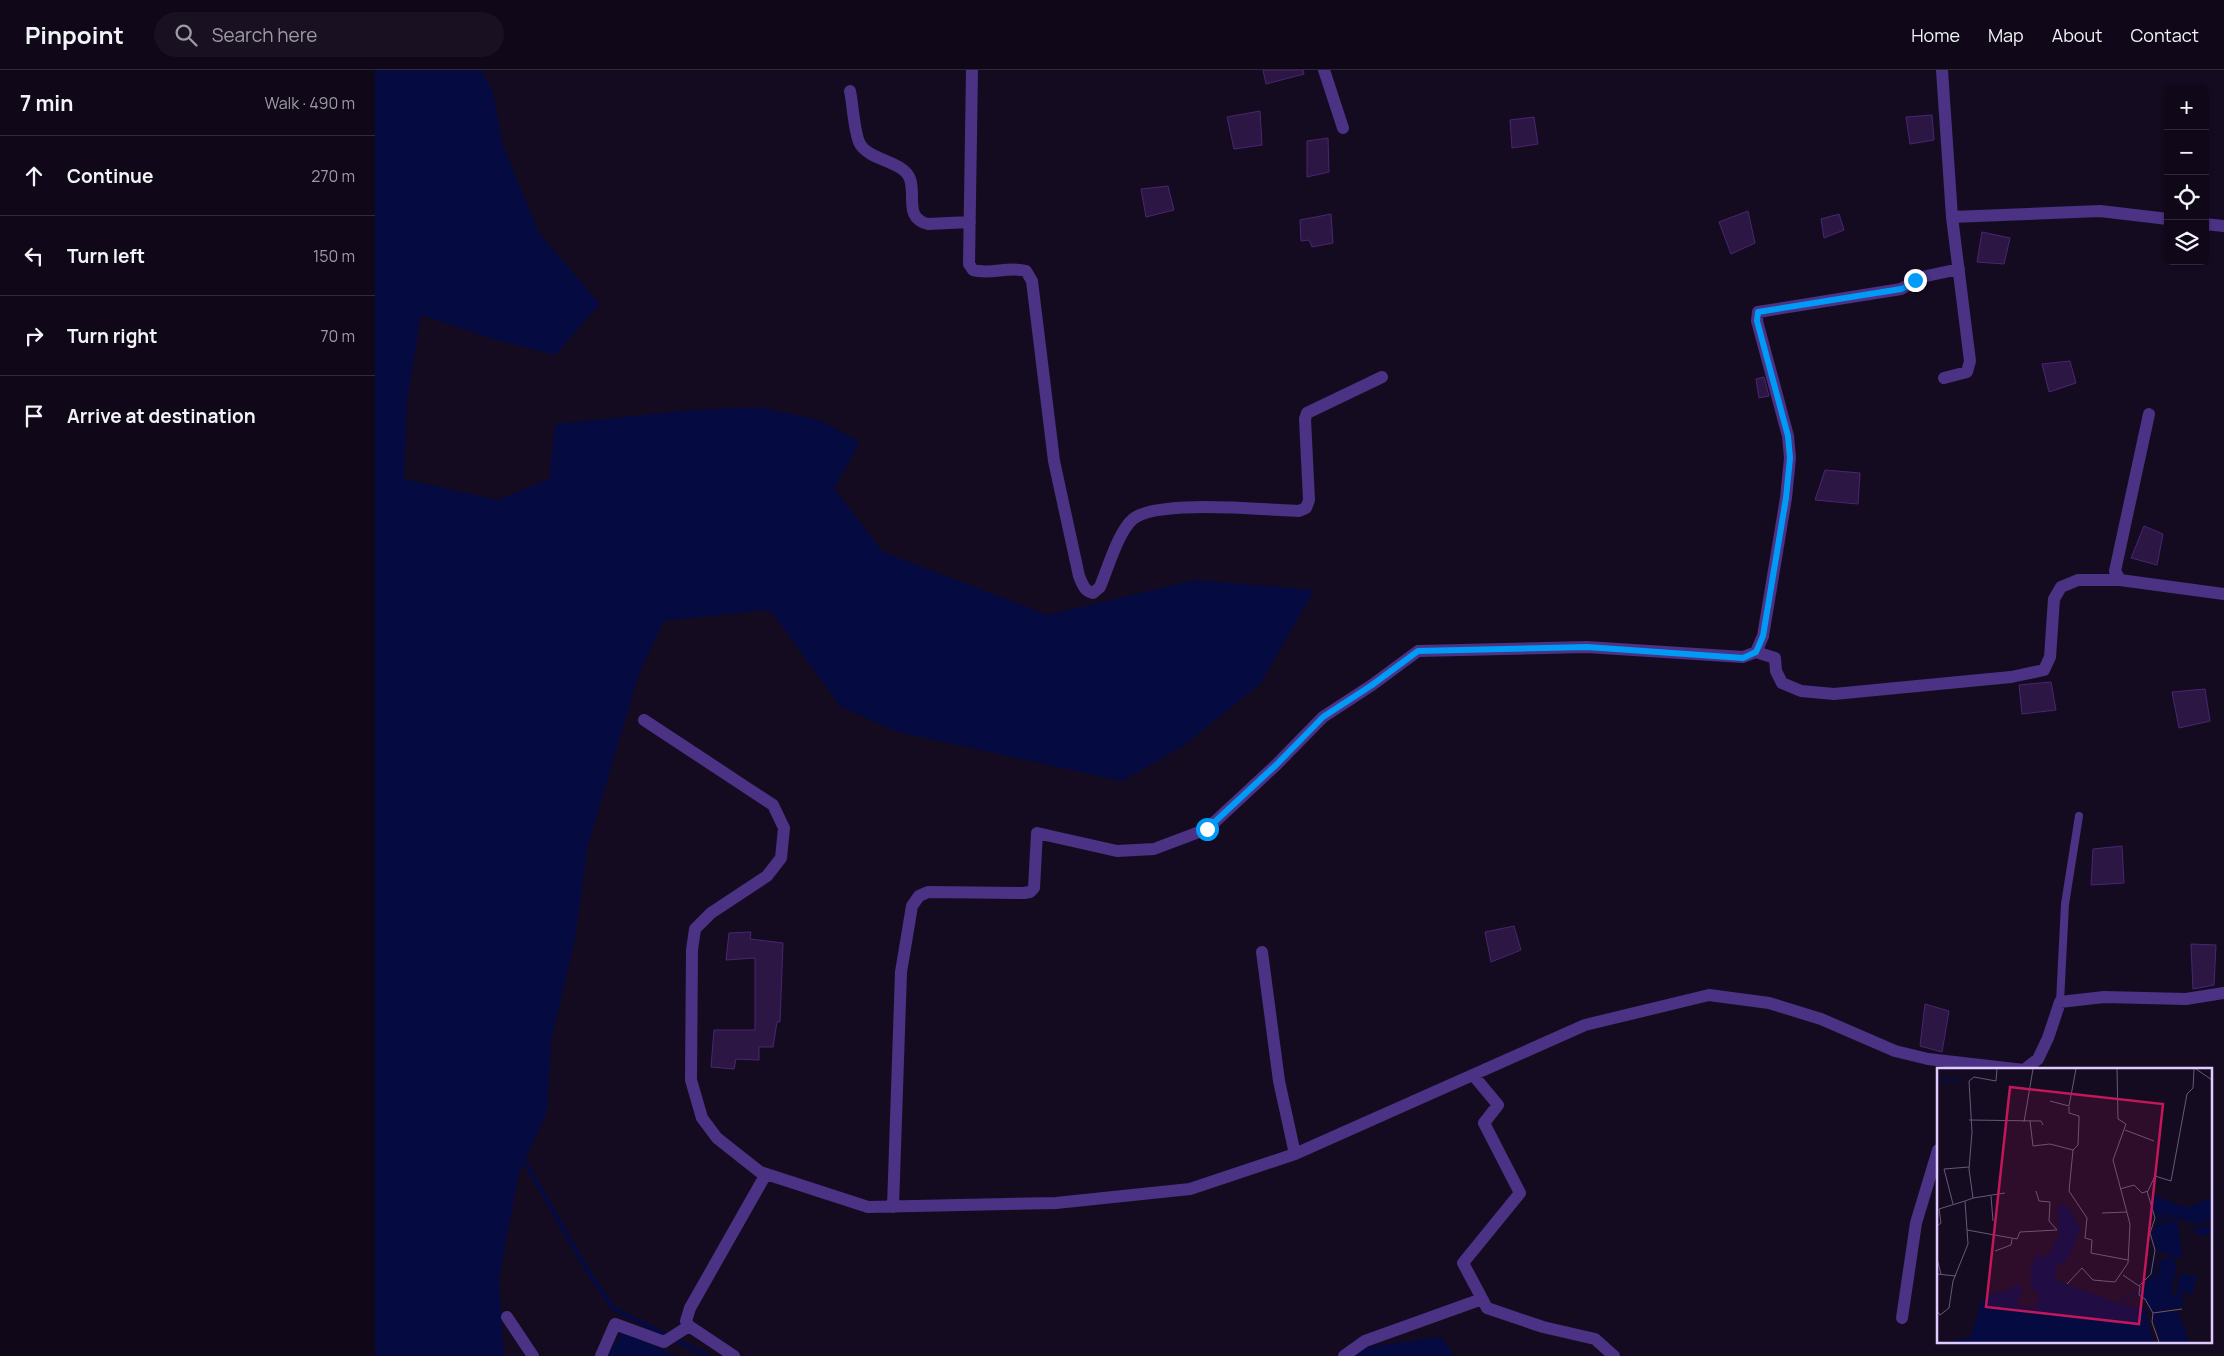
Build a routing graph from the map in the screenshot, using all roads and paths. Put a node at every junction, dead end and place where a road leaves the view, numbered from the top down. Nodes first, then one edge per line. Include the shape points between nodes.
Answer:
1 (972, 70) edge
2 (1324, 70) edge
3 (1942, 70) edge
4 (850, 91) dead end
5 (1343, 128) dead end
6 (1952, 217) junction
7 (2164, 219) edge
8 (969, 222) junction
9 (2209, 224) edge
10 (2224, 226) edge
11 (1959, 270) junction
12 (1383, 377) dead end
13 (1944, 378) dead end
14 (2149, 414) dead end
15 (2120, 580) junction
16 (2224, 594) edge
17 (1756, 652) junction
18 (644, 720) dead end
19 (2079, 816) dead end
20 (1262, 952) dead end
21 (2224, 993) edge
22 (2059, 1002) junction
23 (1968, 1067) edge
24 (1987, 1068) edge
25 (2027, 1068) edge
26 (1473, 1075) junction
27 (1937, 1153) edge
28 (1295, 1154) junction
29 (766, 1174) junction
30 (893, 1207) junction
31 (1482, 1299) junction
32 (507, 1317) dead end
33 (1902, 1318) dead end
34 (689, 1326) junction
35 (533, 1356) edge
36 (601, 1356) edge
37 (734, 1356) edge
38 (1344, 1356) edge
39 (1614, 1356) edge

1 - 8 street
2 - 5 street
3 - 6 street
4 - 8 street via 859,143 865,151 907,173 915,217 928,224
6 - 7 street via 2100,211
6 - 11 street
8 - 12 street via 969,264 973,270 1019,269 1026,271 1032,281 1054,461 1079,576 1088,592 1093,593 1100,587 1125,527 1145,512 1192,506 1299,511 1305,508 1309,500 1307,414
9 - 10 street
11 - 13 street via 1970,367 1967,372
11 - 17 street via 1922,277 1901,289 1758,312 1757,321 1788,436 1790,458 1765,627
14 - 15 street via 2115,571
15 - 16 street
15 - 17 street via 2077,580 2061,587 2054,598 2050,657 2044,670 2011,678 1834,694 1801,691 1782,683 1775,671 1775,658
17 - 30 street via 1743,658 1587,647 1418,651 1323,717 1207,829 1154,849 1117,851 1037,832 1034,888 1031,892 928,892 919,896 912,906 901,972
18 - 29 street via 773,805 784,828 781,858 767,876 711,914 695,930 692,950 691,1080 702,1118 717,1138
19 - 22 lane via 2065,904
20 - 28 street via 1279,1081
21 - 22 street via 2186,999 2104,997
22 - 25 street via 2039,1059
23 - 24 street
23 - 26 street via 1895,1051 1821,1020 1769,1003 1709,995 1585,1025
26 - 28 street
26 - 31 street via 1498,1105 1484,1123 1520,1193 1463,1263
27 - 33 street via 1916,1223
28 - 30 street via 1190,1189 1056,1203
29 - 30 street via 868,1207
29 - 34 street via 690,1308 686,1321
31 - 38 street via 1365,1341
31 - 39 street via 1487,1308 1543,1327 1595,1339
32 - 35 street
34 - 36 street via 664,1342 615,1324
34 - 37 street

